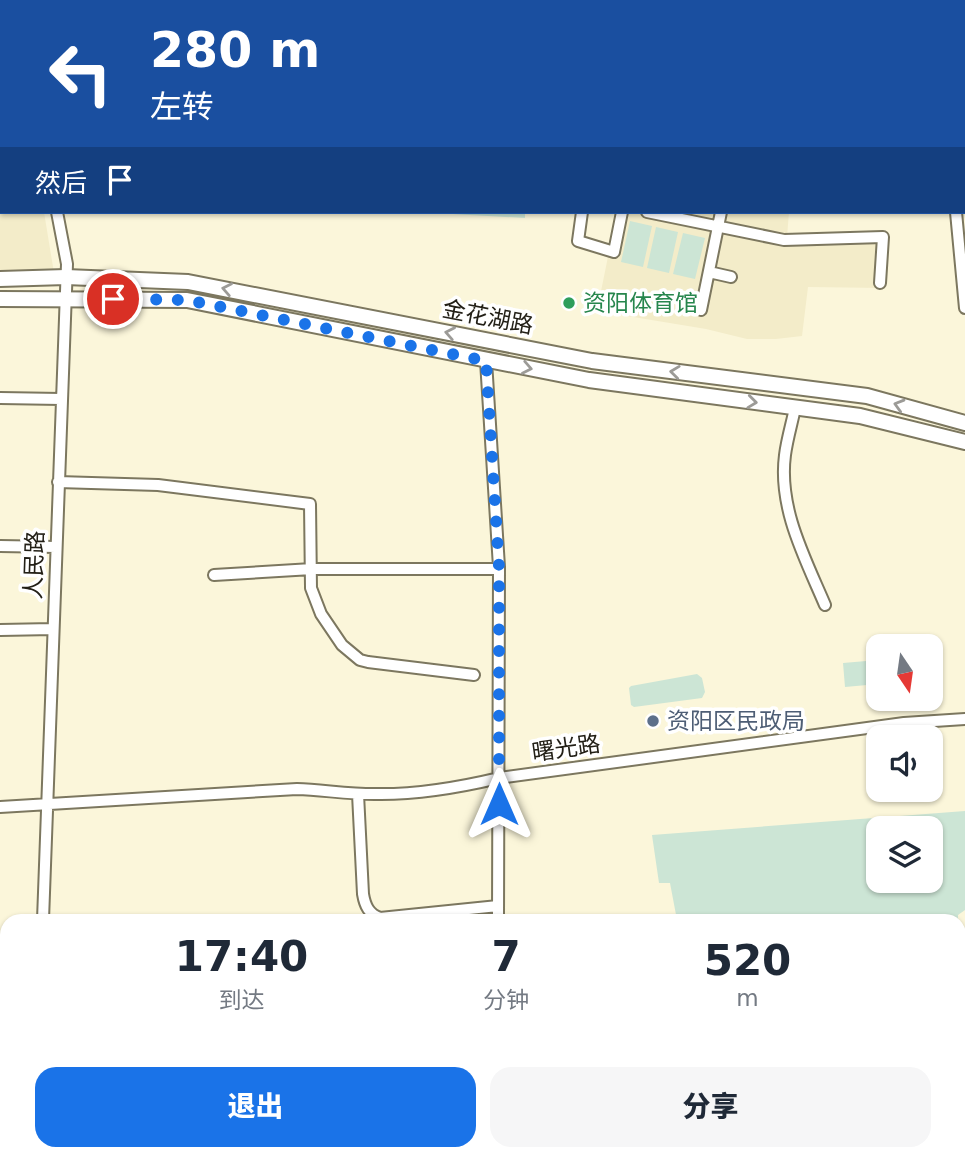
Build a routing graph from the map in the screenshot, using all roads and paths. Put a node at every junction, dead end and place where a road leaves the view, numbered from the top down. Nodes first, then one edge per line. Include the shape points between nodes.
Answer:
1 (57, 214) edge
2 (582, 214) edge
3 (622, 214) edge
4 (721, 214) edge
5 (956, 214) edge
6 (678, 215) edge
7 (718, 227) junction
8 (709, 272) junction
9 (66, 277) junction
10 (731, 277) dead end
11 (0, 279) edge
12 (880, 283) dead end
13 (64, 298) junction
14 (0, 299) edge
15 (965, 307) edge
16 (701, 310) dead end
17 (486, 361) junction
18 (0, 398) edge
19 (61, 399) junction
20 (795, 408) junction
21 (965, 424) edge
22 (965, 442) edge
23 (58, 482) junction
24 (0, 546) edge
25 (56, 547) junction
26 (312, 569) junction
27 (499, 569) junction
28 (214, 575) dead end
29 (825, 605) dead end
30 (53, 629) junction
31 (0, 630) edge
32 (474, 676) dead end
33 (965, 719) edge
34 (499, 778) junction
35 (358, 794) junction
36 (47, 804) junction
37 (0, 807) edge
38 (498, 906) junction
39 (43, 914) edge
40 (372, 914) edge
41 (419, 914) edge
42 (498, 914) edge

1 - 9 street, 人民路
2 - 3 street via 578,241 614,252
4 - 7 street
5 - 15 street
6 - 7 street
7 - 8 street
7 - 12 street via 784,240 883,237
8 - 10 street
8 - 16 street
9 - 11 main road, 金花湖路
9 - 13 street, 人民路
21 -> 9 main road, 金花湖路 via 867,396 592,361 188,282
13 - 14 main road
13 - 17 main road via 187,300
13 - 19 street, 人民路
17 -> 20 main road
17 - 27 street
18 - 19 street
19 - 23 street, 人民路
20 - 22 main road via 860,416
20 - 29 street via 785,457 785,491 792,525
23 - 25 street, 人民路
23 - 26 street via 158,485 310,504
24 - 25 street
25 - 30 street, 人民路
26 - 27 street
26 - 28 street
26 - 32 street via 311,587 321,614 342,645 360,660
27 - 34 street
30 - 31 street
30 - 36 street, 人民路
33 - 34 street, 曙光路 via 904,723
34 - 35 street, 曙光路 via 449,790
34 - 38 street
35 - 36 street, 曙光路 via 297,789
35 - 40 street via 363,894
36 - 37 street, 曙光路
36 - 39 street, 人民路
38 - 41 street
38 - 42 street

